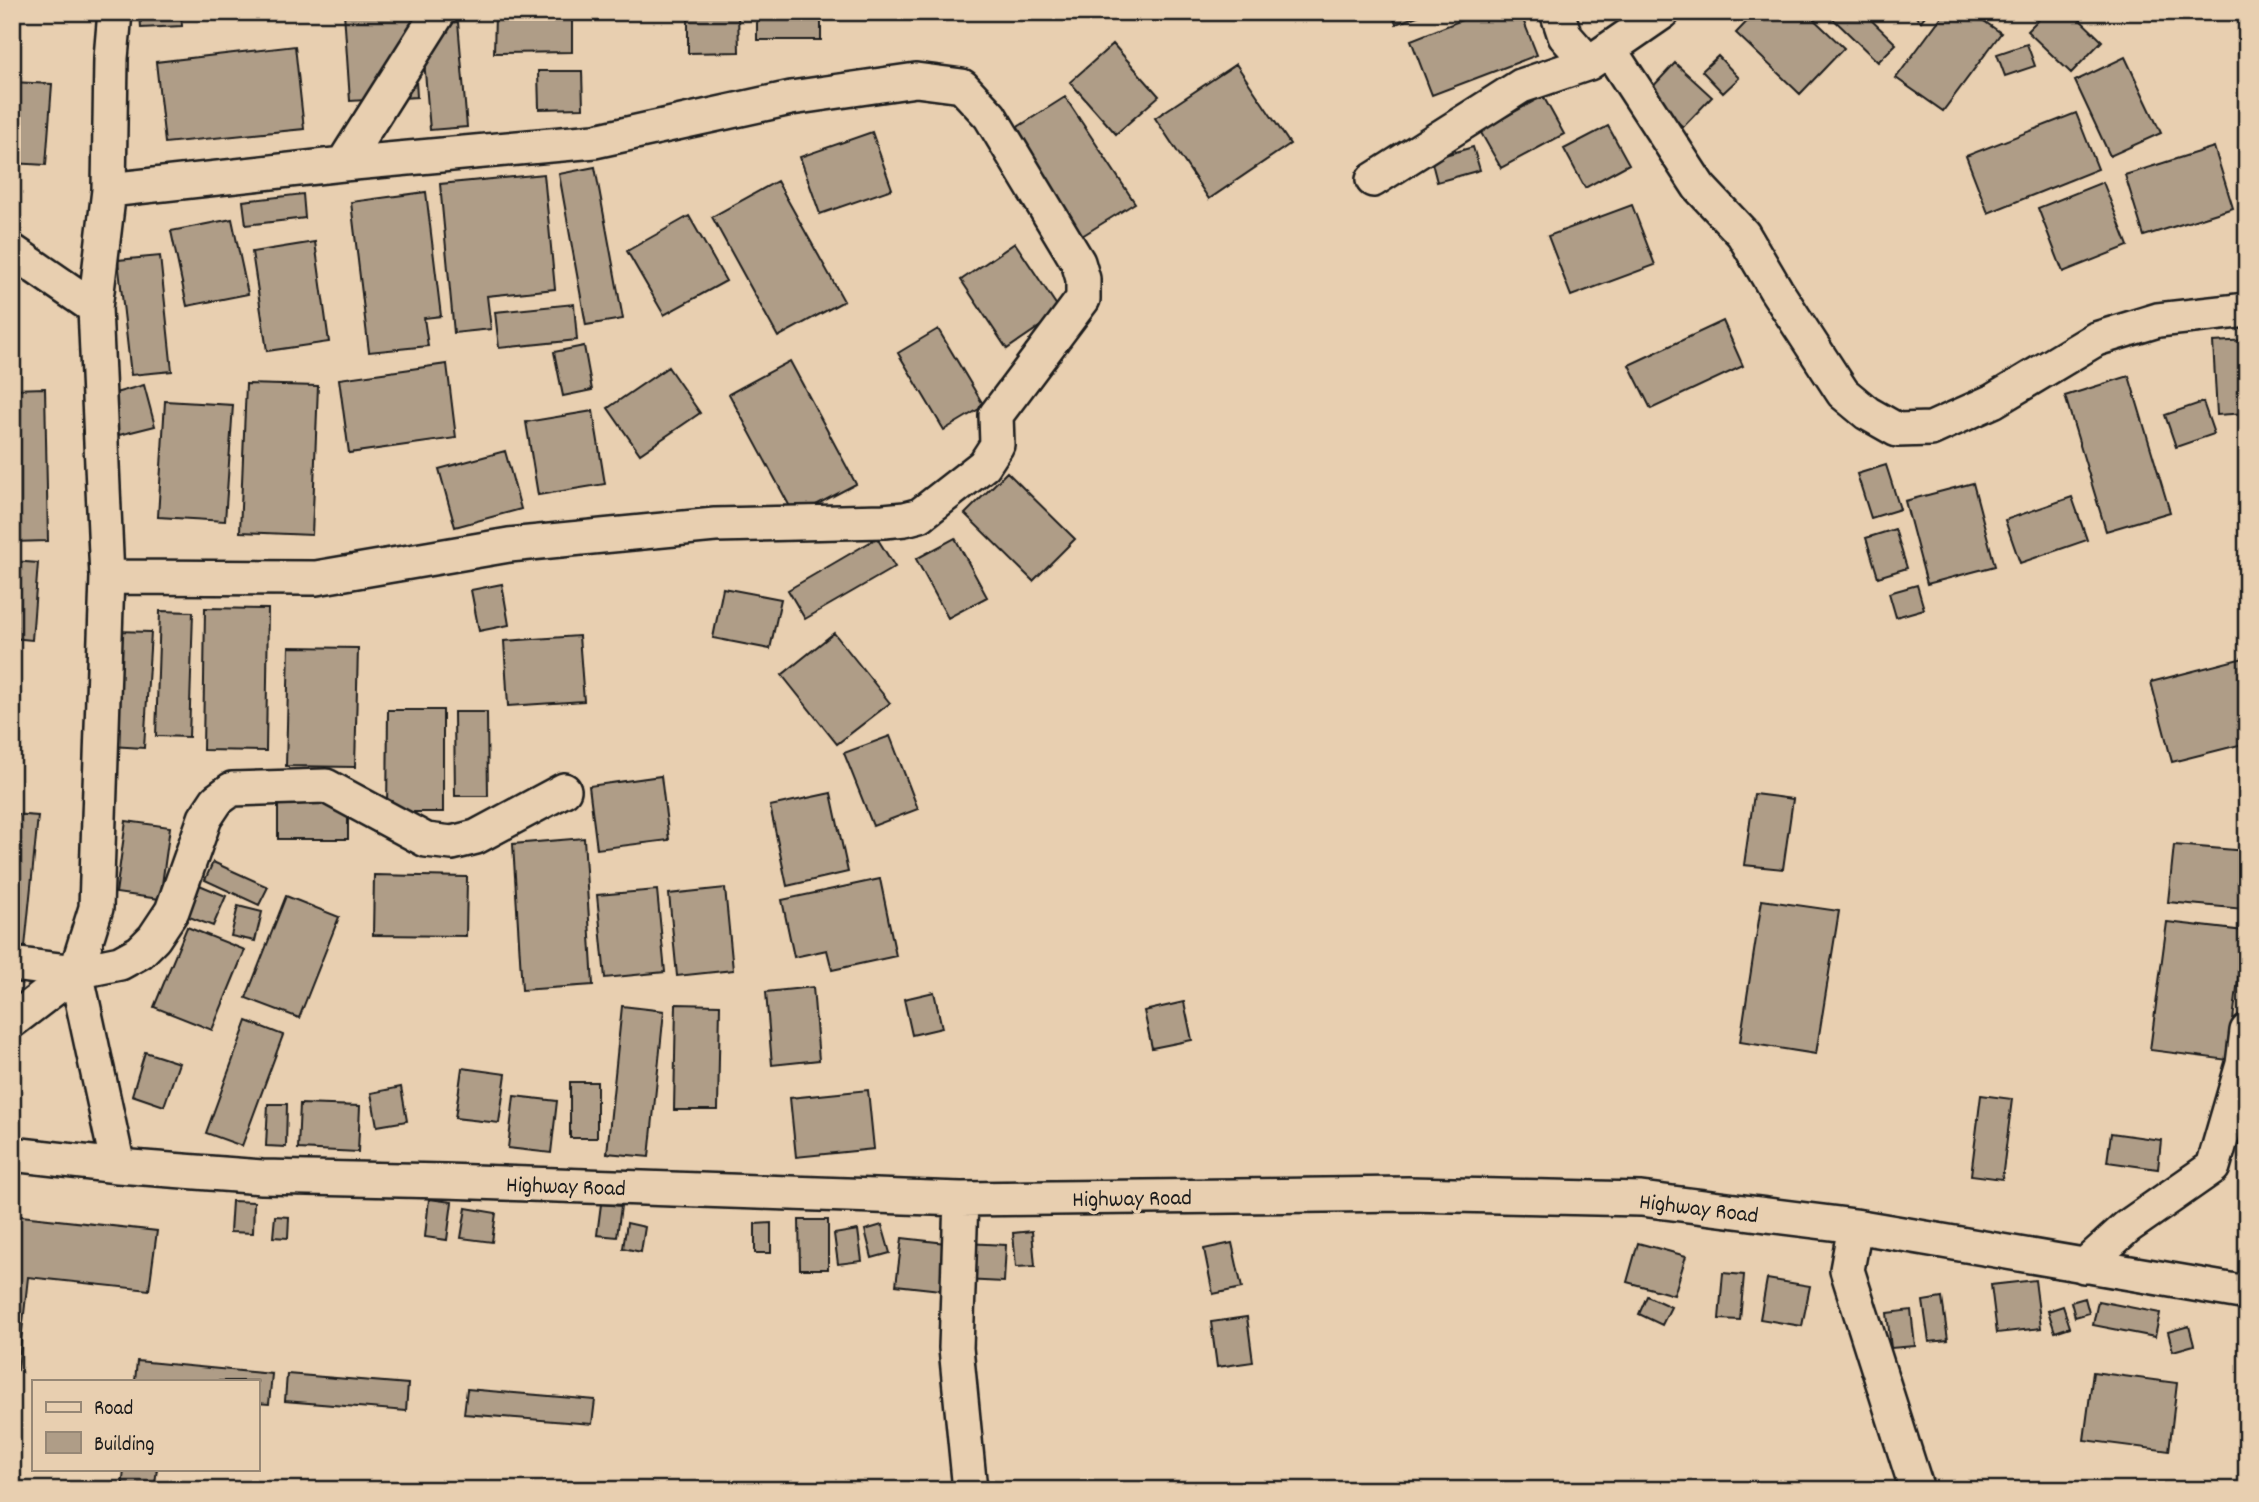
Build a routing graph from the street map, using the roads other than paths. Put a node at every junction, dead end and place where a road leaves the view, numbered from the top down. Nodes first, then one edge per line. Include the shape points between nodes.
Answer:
1 (115, 12) edge
2 (439, 12) edge
3 (1557, 12) edge
4 (1663, 12) edge
5 (1599, 56) junction
6 (343, 164) junction
7 (1373, 180) dead end
8 (109, 190) junction
9 (12, 251) edge
10 (95, 308) junction
11 (2247, 310) edge
12 (107, 577) junction
13 (564, 790) dead end
14 (12, 964) edge
15 (76, 972) junction
16 (12, 1021) edge
17 (2247, 1031) edge
18 (12, 1154) edge
19 (118, 1166) junction
20 (961, 1199) junction
21 (1855, 1226) junction
22 (2084, 1266) junction
23 (2247, 1293) edge
24 (970, 1490) edge
25 (1917, 1490) edge

1 - 8 street
2 - 6 street
3 - 5 street via 1565,36
4 - 5 street
5 - 7 street via 1521,86
5 - 11 street via 1699,187 1743,234 1843,393 1897,430 1931,429 1993,401 2096,340 2158,320
6 - 8 street
6 - 12 street via 594,141 792,98 916,80 962,86 990,116 1078,262 1083,299 996,415 997,445 984,466 920,515 715,526 509,545 316,578
8 - 10 street
9 - 10 street
10 - 12 street
12 - 15 street via 96,908
13 - 15 street via 476,837 452,843 426,840 326,786 232,789 205,818 172,911 154,939 120,963
14 - 15 street
15 - 16 street
15 - 19 street
17 - 22 street via 2243,1064 2213,1167 2127,1227
18 - 19 street, Highway Road
19 - 20 street, Highway Road via 262,1177
20 - 21 street, Highway Road via 1408,1194 1641,1199
20 - 24 street via 956,1348
21 - 22 street, Highway Road
21 - 25 street via 1847,1270
22 - 23 street, Highway Road

